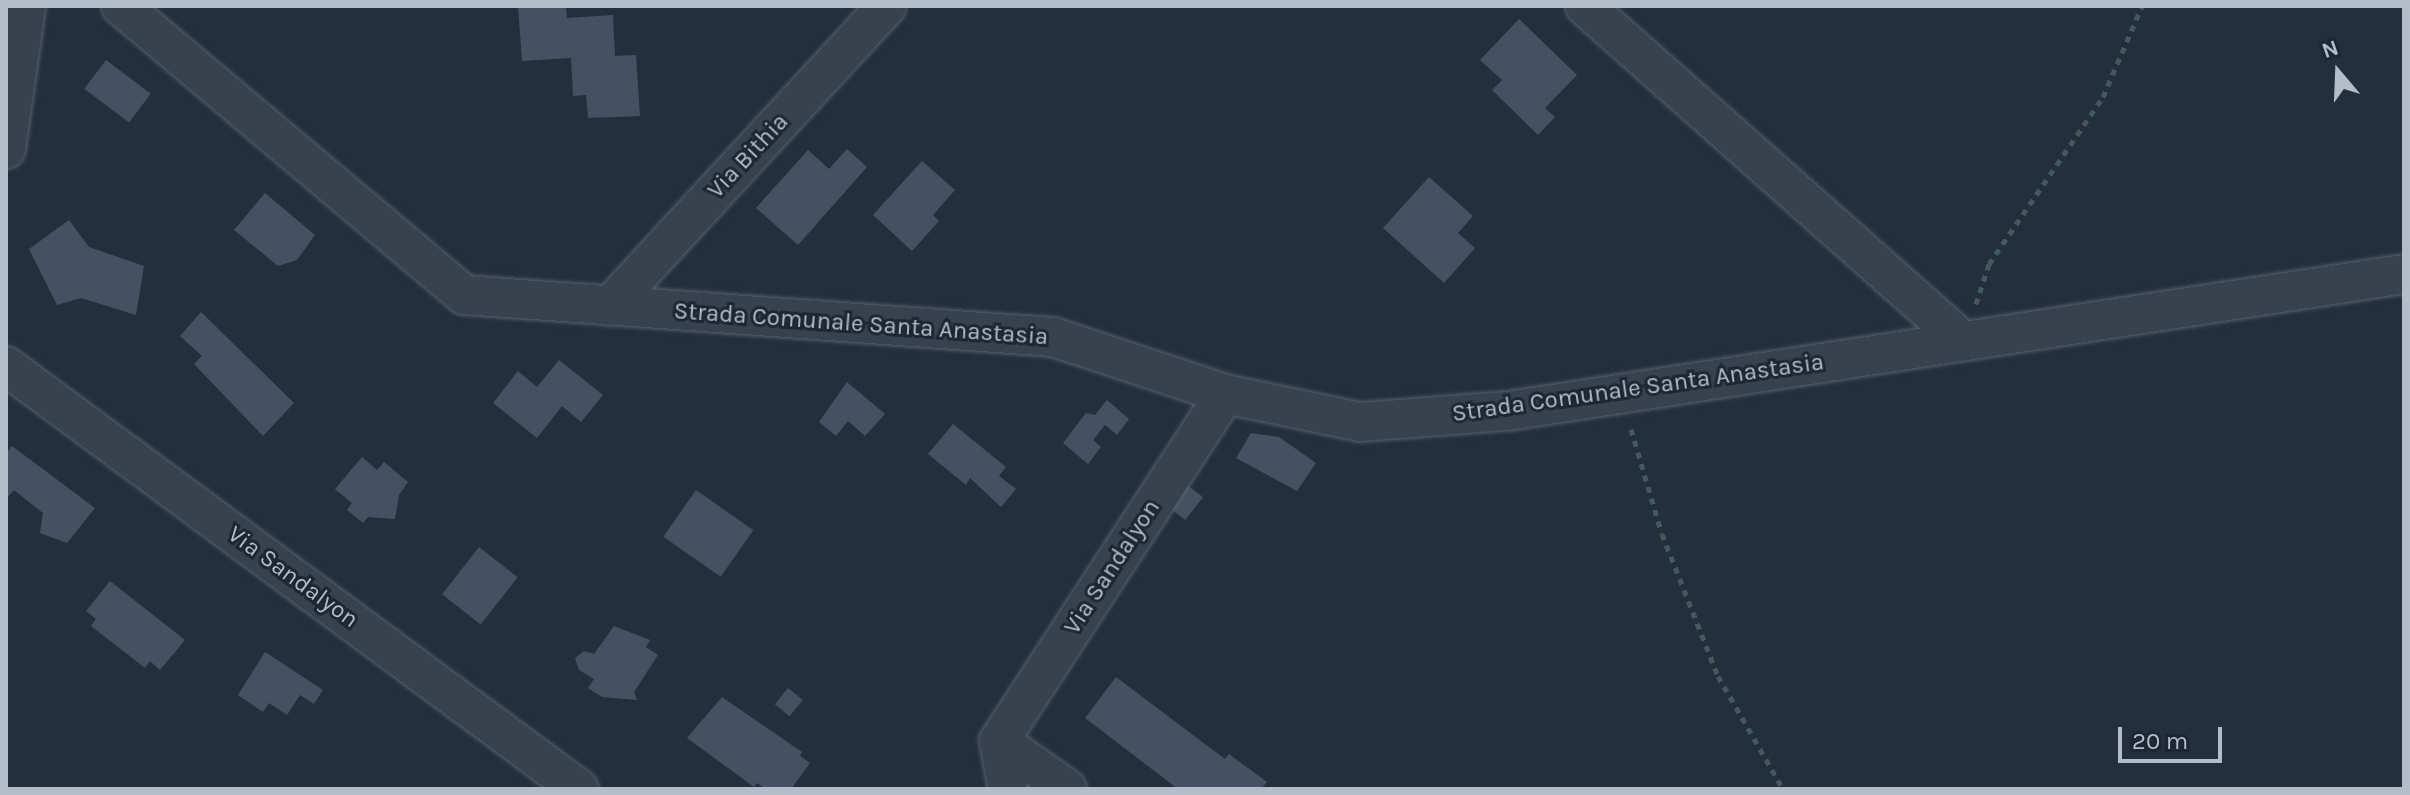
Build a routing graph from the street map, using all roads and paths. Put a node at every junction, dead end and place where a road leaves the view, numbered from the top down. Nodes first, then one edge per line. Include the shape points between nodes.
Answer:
1 (26, 6) edge
2 (121, 6) edge
3 (887, 6) edge
4 (1585, 6) edge
5 (2142, 6) edge
6 (6, 149) edge
7 (2404, 274) edge
8 (610, 306) junction
9 (1963, 341) junction
10 (6, 366) edge
11 (1620, 393) junction
12 (1225, 394) junction
13 (999, 741) junction
14 (579, 789) edge
15 (1008, 789) edge
16 (1067, 789) edge
17 (1783, 789) edge

1 - 6 street
2 - 8 street, Strada Comunale Santa Anastasia via 464,295
3 - 8 street, Via Bithia
4 - 9 street
5 - 9 path via 2103,97 1989,264
7 - 9 street, Strada Comunale Santa Anastasia
8 - 12 street, Strada Comunale Santa Anastasia via 1053,337
9 - 11 street, Strada Comunale Santa Anastasia
10 - 14 street, Via Sandalyon
11 - 12 street, Strada Comunale Santa Anastasia via 1508,411 1360,422
11 - 17 path via 1662,534 1718,676
12 - 13 street, Via Sandalyon
13 - 15 street
13 - 16 street

